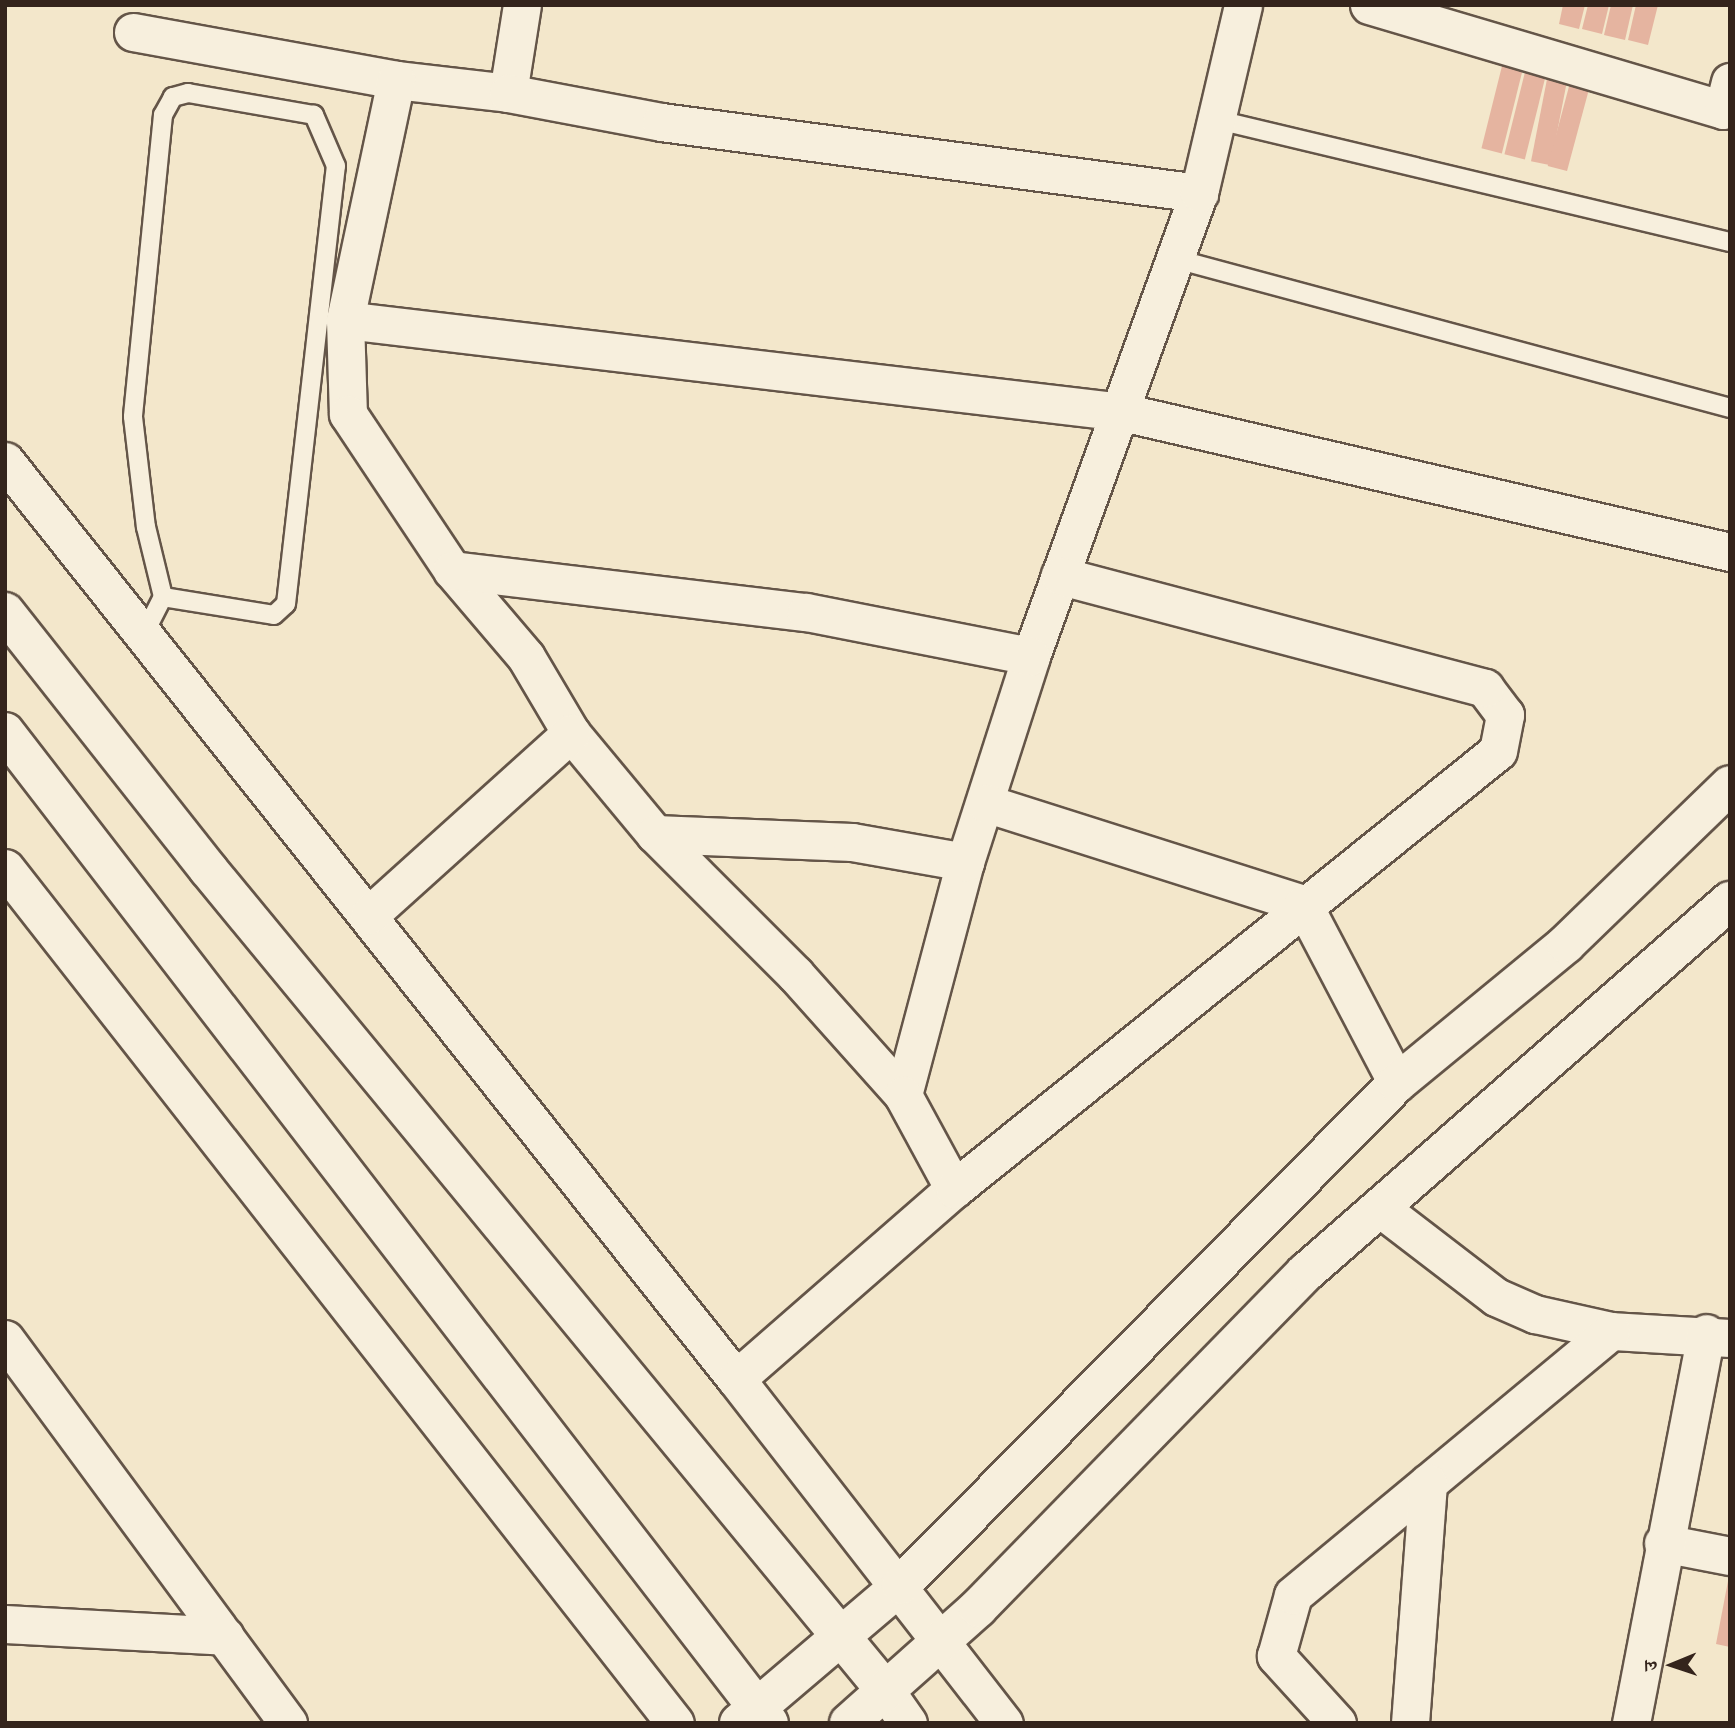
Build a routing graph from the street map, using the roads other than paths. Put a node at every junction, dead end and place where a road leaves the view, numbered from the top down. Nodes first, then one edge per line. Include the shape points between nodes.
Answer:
1 (522, 5) edge
2 (1243, 5) edge
3 (1369, 5) edge
4 (133, 32) dead end
5 (396, 80) junction
6 (1730, 82) edge
7 (509, 93) junction
8 (1218, 120) junction
9 (1199, 192) junction
10 (1730, 242) edge
11 (1176, 259) junction
12 (345, 320) junction
13 (1730, 408) edge
14 (1122, 412) junction
15 (5, 461) edge
16 (1730, 552) edge
17 (452, 570) junction
18 (1060, 576) junction
19 (163, 597) junction
20 (5, 612) edge
21 (145, 632) junction
22 (1031, 656) junction
23 (5, 732) edge
24 (571, 733) junction
25 (1730, 785) edge
26 (985, 803) junction
27 (655, 834) junction
28 (965, 862) junction
29 (5, 868) edge
30 (1730, 901) edge
31 (1303, 904) junction
32 (369, 915) junction
33 (1397, 1083) junction
34 (903, 1095) junction
35 (954, 1189) junction
36 (1380, 1208) junction
37 (1611, 1331) junction
38 (1718, 1336) edge
39 (5, 1339) edge
40 (736, 1379) junction
41 (1428, 1483) junction
42 (1663, 1543) junction
43 (1730, 1556) edge
44 (901, 1585) junction
45 (5, 1624) edge
46 (225, 1636) junction
47 (844, 1637) junction
48 (944, 1638) junction
49 (885, 1690) junction
50 (755, 1717) edge
51 (288, 1723) edge
52 (675, 1723) edge
53 (849, 1723) edge
54 (908, 1723) edge
55 (1004, 1723) edge
56 (1337, 1723) edge
57 (1410, 1723) edge
58 (1631, 1723) edge

1 - 7 street
2 - 8 street
3 - 6 street via 1723,110
4 - 5 street
5 - 7 street
5 - 12 street
7 - 9 street via 661,122
8 - 9 street
8 - 10 lane
9 - 11 street
11 - 13 lane
11 - 14 street
12 - 14 street
12 - 17 street via 348,414
14 - 16 street
14 - 18 street
15 - 21 street
17 - 22 street via 806,612
17 - 24 street via 526,657
18 - 22 street
18 - 31 street via 1485,688 1505,715 1498,751
19 - 19 lane via 274,615 286,604 336,166 314,115 188,93 173,97 163,115 132,417 146,527
19 - 21 lane
20 - 47 street via 208,869
21 - 32 street
22 - 26 street
23 - 50 street
24 - 27 street
24 - 32 street
25 - 33 street via 1566,944
26 - 28 street
26 - 31 street
27 - 28 street via 852,842
27 - 34 street via 795,974
28 - 34 street
29 - 52 street
30 - 36 street
31 - 33 street
31 - 35 street
32 - 40 street
33 - 44 street
34 - 35 street
35 - 40 street
36 - 37 street via 1496,1297 1535,1314
36 - 48 street via 1305,1273
37 - 38 street
37 - 41 street
38 - 42 street
39 - 46 street
40 - 44 street
41 - 56 street via 1293,1595 1285,1610 1276,1657
41 - 57 street
42 - 43 street
42 - 58 street
44 - 47 street
44 - 48 street
45 - 46 street
46 - 51 street
47 - 49 street
47 - 50 street
48 - 49 street
48 - 55 street
49 - 53 street
49 - 54 street

